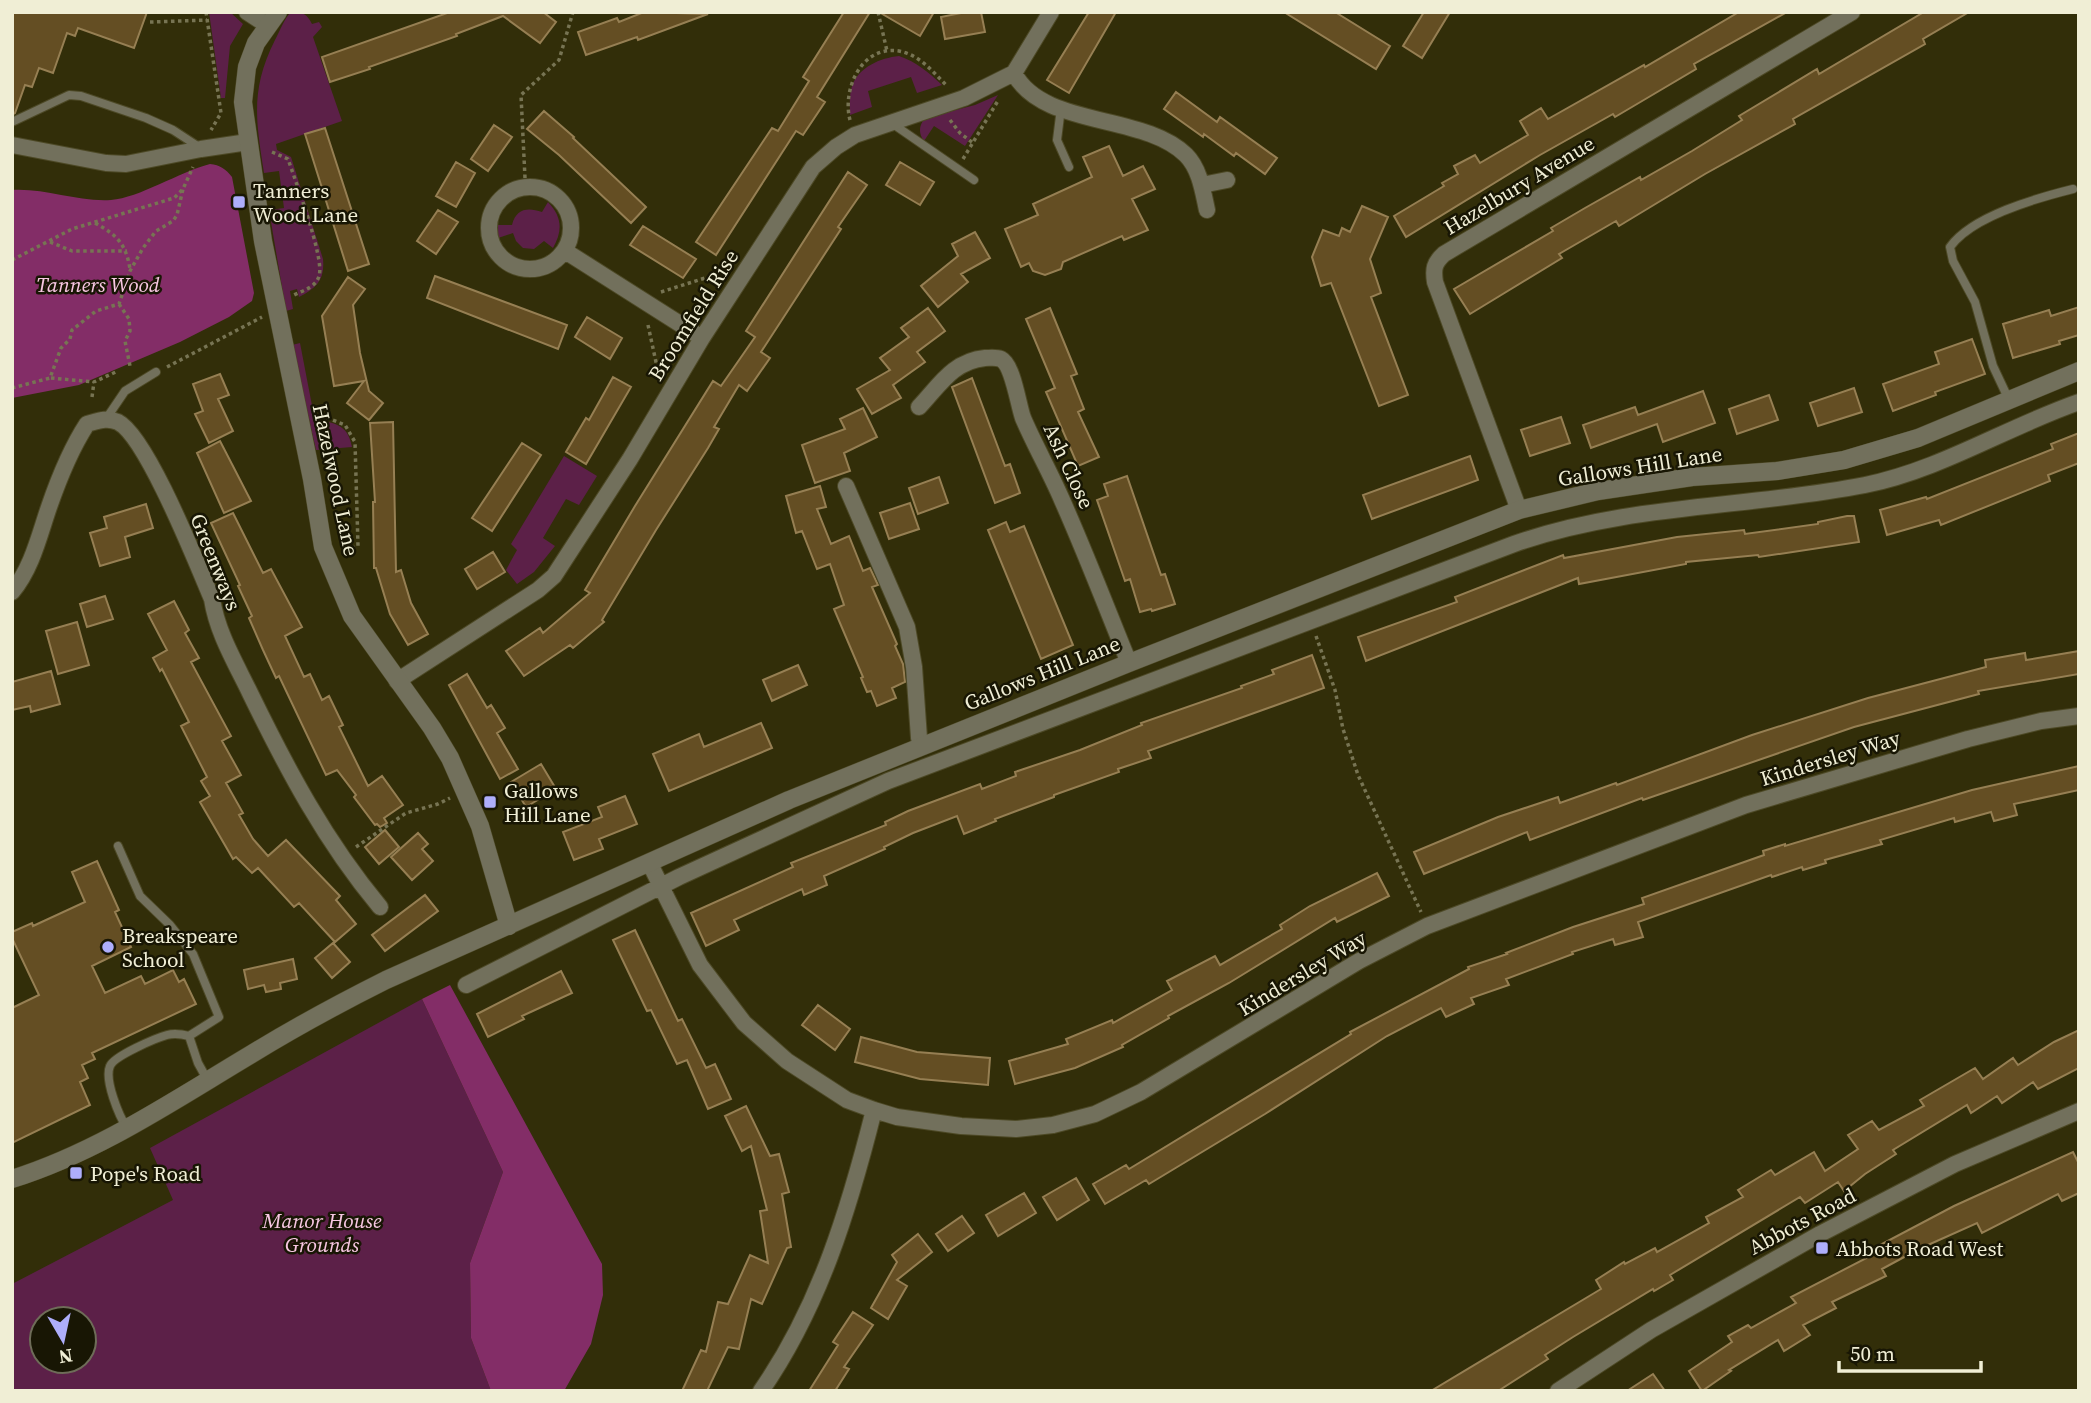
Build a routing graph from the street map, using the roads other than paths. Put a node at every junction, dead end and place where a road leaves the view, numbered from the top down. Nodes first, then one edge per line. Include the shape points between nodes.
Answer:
1 (247, 12) edge
2 (1051, 12) edge
3 (1852, 12) edge
4 (272, 19) edge
5 (1014, 73) junction
6 (1061, 108) junction
7 (12, 122) edge
8 (890, 122) junction
9 (248, 142) junction
10 (12, 145) edge
11 (201, 150) junction
12 (1069, 167) dead end
13 (974, 180) dead end
14 (1227, 180) dead end
15 (1202, 185) junction
16 (2073, 189) dead end
17 (1207, 210) dead end
18 (565, 251) junction
19 (702, 338) junction
20 (2079, 371) edge
21 (161, 373) road end
22 (2009, 400) junction
23 (2079, 402) edge
24 (919, 407) dead end
25 (1982, 411) junction
26 (106, 419) junction
27 (1995, 437) junction
28 (846, 486) dead end
29 (1519, 510) junction
30 (1318, 589) junction
31 (12, 592) edge
32 (1329, 614) junction
33 (1129, 663) junction
34 (397, 681) junction
35 (2079, 716) edge
36 (923, 745) junction
37 (118, 846) dead end
38 (649, 864) junction
39 (660, 887) junction
40 (380, 907) dead end
41 (509, 926) junction
42 (466, 985) dead end
43 (189, 1035) junction
44 (208, 1081) junction
45 (874, 1110) junction
46 (2079, 1111) edge
47 (127, 1129) junction
48 (12, 1179) edge
49 (761, 1391) edge
50 (1559, 1391) edge

1 - 4 street
2 - 5 street
3 - 29 street, Hazelbury Avenue via 1437,260 1435,282
4 - 9 street, Hazelwood Lane via 256,43 243,85
5 - 6 street via 1036,99
5 - 8 street, Broomfield Rise via 964,98
6 - 12 lane via 1057,140
6 - 15 street via 1174,146 1193,164
7 - 11 lane via 69,95 81,96 173,130
8 - 13 lane
8 - 19 street, Broomfield Rise via 836,146 813,167
9 - 11 street
9 - 34 street, Hazelwood Lane via 323,547 352,617
10 - 11 street via 126,164
14 - 15 street
15 - 17 street
16 - 22 lane via 2001,213 1957,237 1950,247 1975,302 1993,366
18 - 18 street via 571,222 562,201 550,192 530,186 517,188 494,206 488,231 492,246 507,263 533,270 557,260
18 - 19 street
19 - 34 street, Broomfield Rise via 554,576 529,597
20 - 22 street, Gallows Hill Lane
21 - 26 lane via 125,391
22 - 25 street, Gallows Hill Lane
23 - 27 street, Gallows Hill Lane
24 - 33 street, Ash Close via 942,394 951,371 971,360 999,358 1008,367 1023,417
25 - 27 street
25 - 29 street, Gallows Hill Lane via 1918,438 1844,460 1598,491
26 - 31 street via 87,424 75,442 27,568
26 - 40 street, Greenways via 126,428 154,471 212,598 231,654 312,814
27 - 32 street, Gallows Hill Lane via 1938,462 1867,484 1594,521 1548,532
28 - 36 street via 907,627
29 - 30 street, Gallows Hill Lane
30 - 32 street
30 - 33 street, Gallows Hill Lane
32 - 39 street, Gallows Hill Lane via 888,781
33 - 36 street, Gallows Hill Lane
34 - 41 street, Hazelwood Lane via 432,728 460,780 480,826
35 - 45 street, Kindersley Way via 1968,739 1746,805 1427,926 1359,961 1141,1093 1095,1114 1016,1129 961,1126
36 - 38 street, Gallows Hill Lane
37 - 43 lane via 140,897 192,954 219,1017
38 - 39 street, Kindersley Way
38 - 41 street, Gallows Hill Lane
39 - 42 street, Gallows Hill Lane
39 - 45 street, Kindersley Way via 701,965 744,1023 816,1082
41 - 44 street, Gallows Hill Lane via 386,979
43 - 44 lane
43 - 47 lane via 167,1035 110,1064 117,1113
44 - 47 street, Gallows Hill Lane
45 - 49 street via 829,1263 793,1340
46 - 50 street, Abbots Road via 1955,1164 1820,1234 1651,1330
47 - 48 street, Gallows Hill Lane

